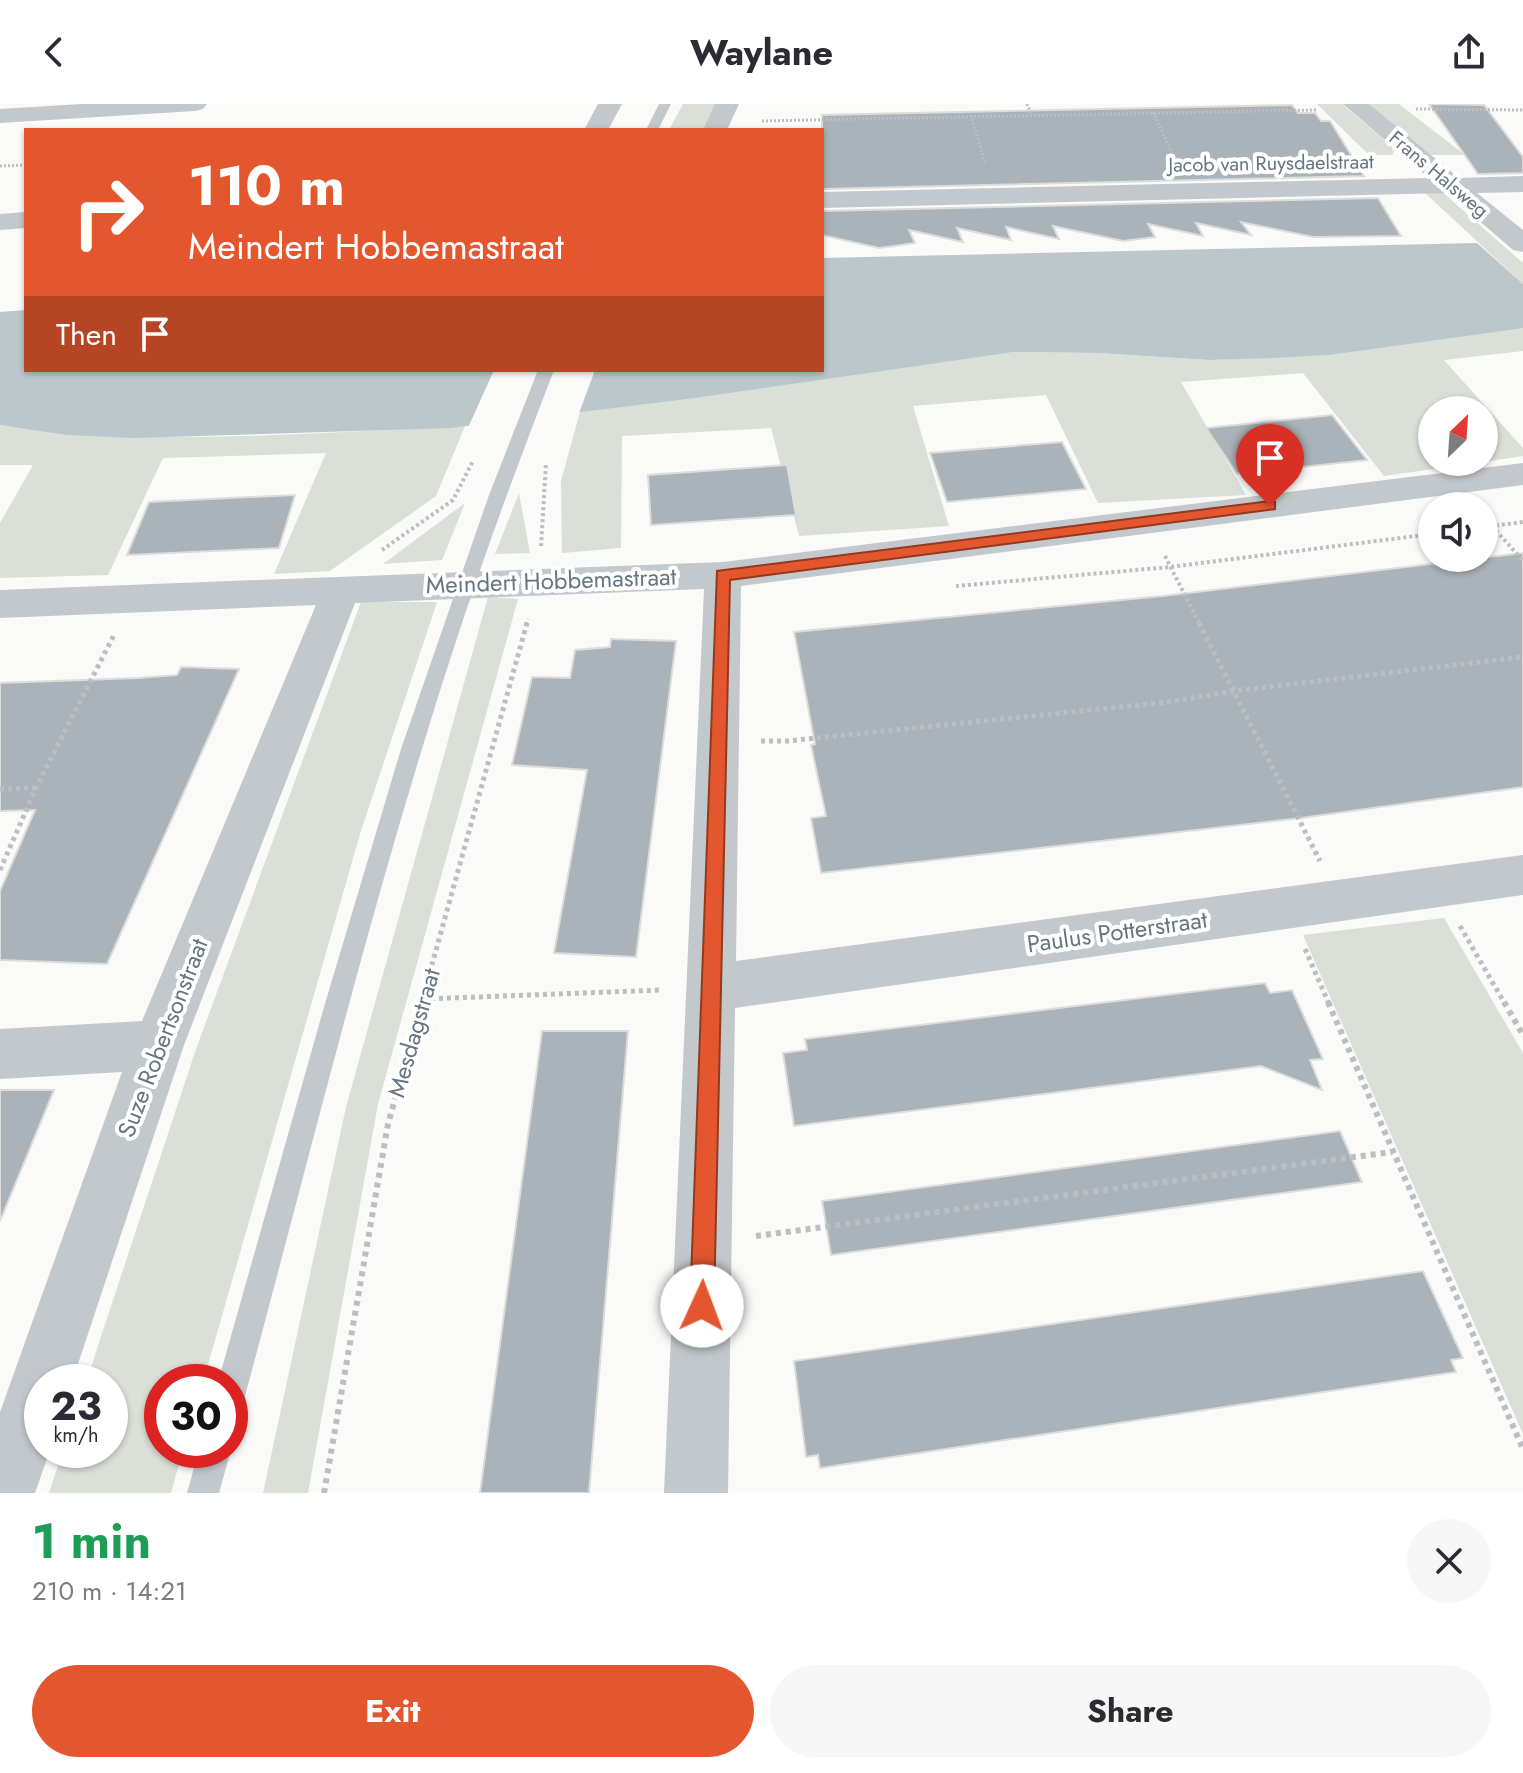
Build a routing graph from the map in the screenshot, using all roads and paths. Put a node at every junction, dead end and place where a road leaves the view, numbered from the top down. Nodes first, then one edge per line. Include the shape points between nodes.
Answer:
1 (195, 104) edge
2 (610, 104) edge
3 (665, 104) edge
4 (727, 104) edge
5 (1027, 104) edge
6 (1355, 104) edge
7 (1403, 109) dead end
8 (1317, 110) dead end
9 (1523, 110) edge
10 (1153, 112) junction
11 (1031, 113) junction
12 (971, 115) junction
13 (0, 116) edge
14 (762, 121) dead end
15 (597, 128) edge
16 (653, 128) edge
17 (716, 128) edge
18 (1423, 160) junction
19 (1523, 160) edge
20 (1392, 161) dead end
21 (24, 165) edge
22 (1177, 165) dead end
23 (0, 166) edge
24 (986, 169) joint
25 (1451, 184) junction
26 (1523, 184) edge
27 (1031, 194) junction
28 (824, 200) edge
29 (24, 220) edge
30 (0, 222) edge
31 (1523, 244) edge
32 (545, 372) edge
33 (547, 449) dead end
34 (478, 452) dead end
35 (1523, 474) edge
36 (1147, 521) junction
37 (1523, 522) edge
38 (1498, 525) edge
39 (1498, 533) edge
40 (1418, 536) edge
41 (1523, 561) edge
42 (1170, 567) junction
43 (723, 575) junction
44 (539, 582) junction
45 (464, 584) junction
46 (951, 587) dead end
47 (341, 590) junction
48 (133, 599) junction
49 (0, 604) edge
50 (1523, 657) edge
51 (1234, 691) junction
52 (718, 740) junction
53 (36, 788) junction
54 (0, 789) edge
55 (0, 870) edge
56 (1523, 875) edge
57 (1437, 887) junction
58 (1341, 901) junction
59 (1287, 908) junction
60 (711, 988) junction
61 (423, 999) junction
62 (1523, 1035) edge
63 (158, 1045) junction
64 (0, 1054) edge
65 (1392, 1152) junction
66 (704, 1243) junction
67 (239, 1364) edge
68 (1523, 1449) edge
69 (210, 1468) edge
70 (3, 1493) edge
71 (203, 1493) edge
72 (324, 1493) edge
73 (696, 1493) edge

1 - 13 street
2 - 15 street
3 - 16 lane
4 - 17 street
5 - 11 path
6 - 18 street, Frans Halsweg
7 - 9 path
8 - 10 path
10 - 11 path
10 - 22 path
11 - 12 path
12 - 14 path
12 - 24 path
18 - 19 street, Jacob van Ruysdaelstraat
18 - 20 street, Jacob van Ruysdaelstraat
18 - 25 street, Frans Halsweg
21 - 23 path
24 - 27 street via 1020,168
25 - 26 street, Jacob van Ruysdaelstraat
25 - 27 street, Jacob van Ruysdaelstraat
25 - 31 street, Frans Halsweg
27 - 28 street, Jacob van Ruysdaelstraat
29 - 30 street
32 - 45 lane
33 - 44 path, Mesdagstraat
34 - 47 path via 453,500 357,569
35 - 36 street, Meindert Hobbemastraat
36 - 42 path
36 - 43 street, Meindert Hobbemastraat
37 - 38 path
39 - 41 path
40 - 42 path
42 - 46 path
42 - 51 path
43 - 44 street, Meindert Hobbemastraat
43 - 52 street
44 - 45 street, Meindert Hobbemastraat
44 - 61 path, Mesdagstraat
45 - 47 street, Meindert Hobbemastraat
45 - 67 lane via 391,820
47 - 48 street, Meindert Hobbemastraat
47 - 63 street, Suze Robertsonstraat
48 - 49 street, Meindert Hobbemastraat
48 - 53 path
50 - 51 path
51 - 52 path via 787,741
51 - 58 path
52 - 60 street
53 - 54 path
53 - 55 path
56 - 57 street, Paulus Potterstraat
57 - 58 street, Paulus Potterstraat
57 - 62 path
58 - 59 street, Paulus Potterstraat
59 - 60 street, Paulus Potterstraat
59 - 65 path
60 - 61 path
60 - 66 street
61 - 72 path, Mesdagstraat via 388,1124
63 - 64 street
63 - 70 street, Suze Robertsonstraat
65 - 66 path
65 - 68 path
66 - 73 street
69 - 71 lane

